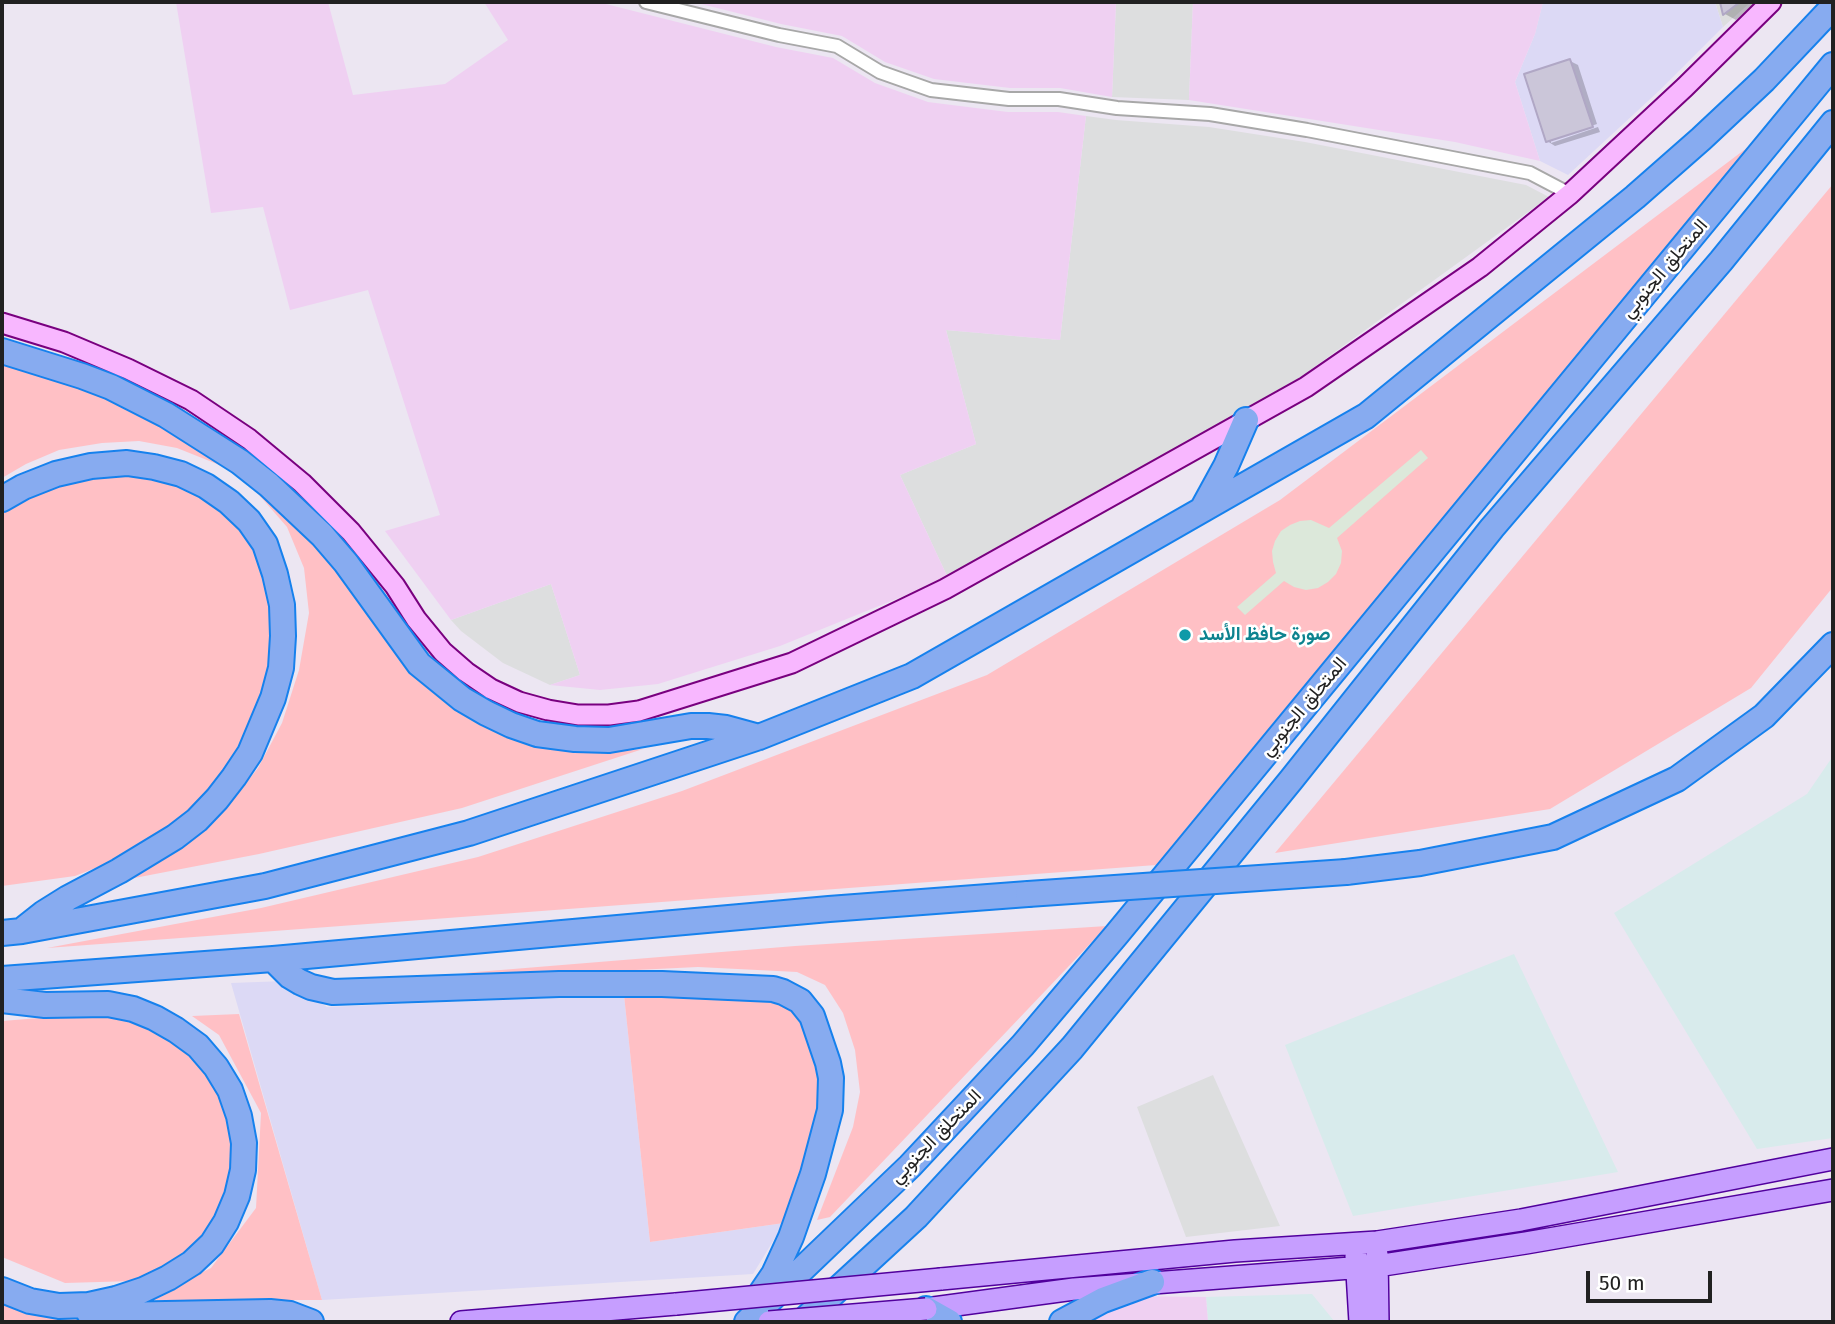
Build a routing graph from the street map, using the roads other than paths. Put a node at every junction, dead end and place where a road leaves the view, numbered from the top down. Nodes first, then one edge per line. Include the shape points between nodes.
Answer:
1 (646, 2) edge
2 (1770, 2) edge
3 (1833, 7) edge
4 (1833, 65) edge
5 (1833, 122) edge
6 (1570, 194) junction
7 (2, 323) edge
8 (2, 351) edge
9 (1246, 421) junction
10 (2, 499) edge
11 (1203, 509) junction
12 (1833, 645) edge
13 (759, 737) junction
14 (12, 932) edge
15 (273, 959) junction
16 (2, 979) edge
17 (2, 1000) edge
18 (1833, 1159) edge
19 (1833, 1191) edge
20 (1521, 1220) junction
21 (1366, 1243) junction
22 (1526, 1243) junction
23 (1073, 1267) junction
24 (1367, 1267) junction
25 (1152, 1282) junction
26 (1074, 1289) junction
27 (2, 1290) edge
28 (59, 1306) junction
29 (926, 1309) junction
30 (311, 1322) edge
31 (461, 1322) edge
32 (744, 1322) edge
33 (769, 1322) edge
34 (802, 1322) edge
35 (949, 1322) edge
36 (1062, 1322) edge
37 (1360, 1322) edge
38 (1378, 1322) edge

1 - 6 street via 837,47 880,72 931,90 1210,114 1530,173
2 - 6 street
3 - 11 highway via 1763,80 1635,197 1366,416
4 - 32 highway, المتحلق الجنوبي via 1023,1045 910,1166
5 - 34 highway, المتحلق الجنوبي via 1721,261 1492,528 1072,1048 916,1217
6 - 9 street via 1480,267 1306,387
7 - 9 street via 128,369 220,419 276,460 327,507 395,586 443,652 466,672 519,702 578,715 639,710 792,663 945,589
8 - 13 highway via 111,387 166,415 240,463 322,535 419,664 486,713 537,734 575,739 609,740 691,726
9 - 11 highway
10 - 14 highway via 56,474 127,464 168,470 206,486 229,502 265,544 282,604 283,636 281,667 262,728 217,799 175,837
11 - 13 highway via 912,676
12 - 15 highway, bridge via 1764,716 1677,779 1553,837 1346,872 829,909
13 - 14 highway via 456,836 265,886
15 - 16 highway
15 - 32 highway via 300,982 333,992 662,984 774,989 800,1001 812,1016 828,1063 830,1110 790,1237 774,1274
17 - 28 highway via 108,1004 155,1018 198,1046 230,1090 239,1116 243,1170 232,1209 212,1244 192,1263 143,1290 89,1305
18 - 20 main road
19 - 22 main road
20 - 21 main road
20 - 22 main road
21 - 23 main road
21 - 24 main road
22 - 24 main road
23 - 26 main road
23 - 31 main road, bridge
24 - 25 main road
24 - 37 main road
24 - 38 main road
25 - 26 main road
25 - 36 highway
26 - 29 main road
27 - 28 highway
28 - 30 highway via 114,1315 280,1313
29 - 33 main road, bridge
29 - 35 highway

